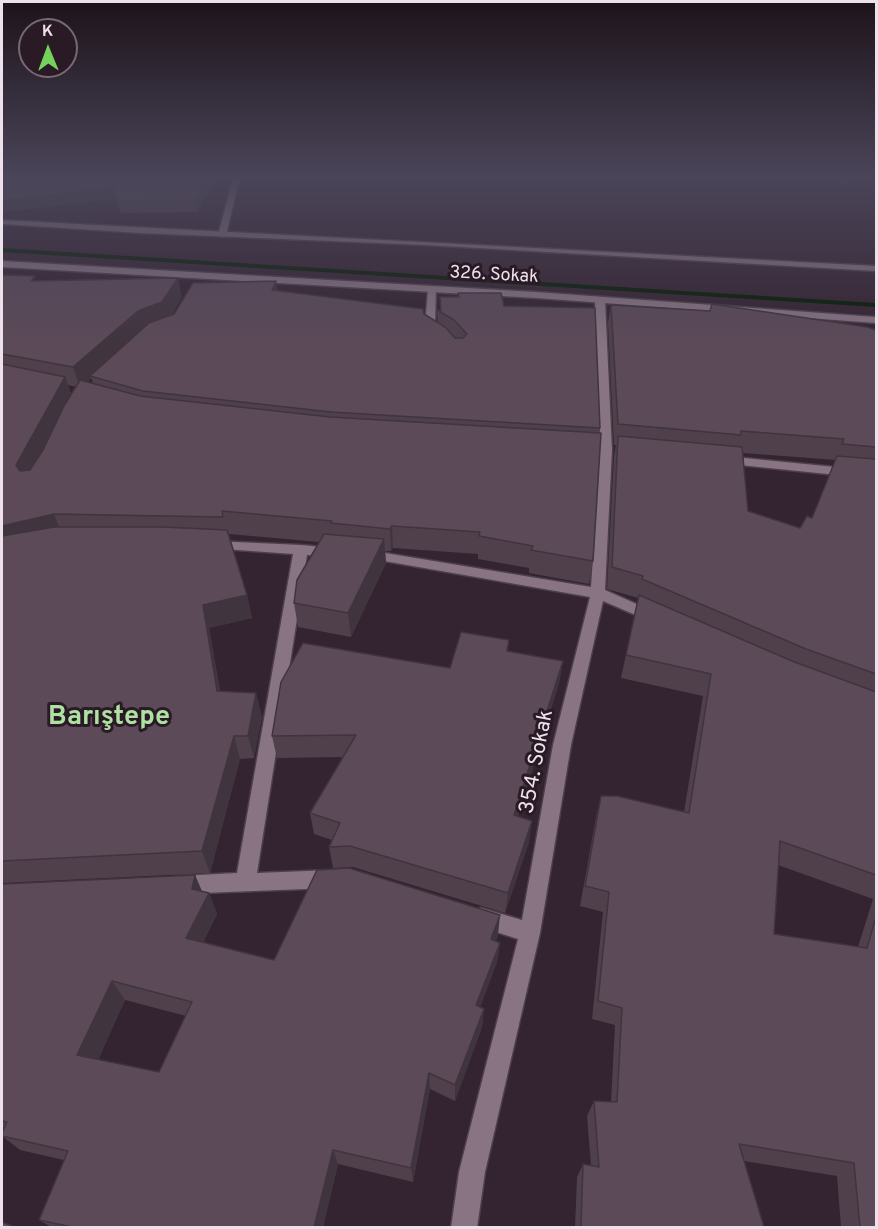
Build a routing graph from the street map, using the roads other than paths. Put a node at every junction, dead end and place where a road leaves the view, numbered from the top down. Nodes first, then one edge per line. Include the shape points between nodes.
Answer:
1 (194, 233) edge
2 (222, 235) joint
3 (2, 264) edge
4 (876, 269) edge
5 (432, 289) junction
6 (600, 300) junction
7 (800, 315) junction
8 (876, 320) edge
9 (833, 328) edge
10 (449, 338) edge
11 (716, 459) edge
12 (876, 475) edge
13 (205, 545) edge
14 (301, 549) junction
15 (598, 593) junction
16 (662, 621) edge
17 (352, 878) edge
18 (244, 882) junction
19 (164, 886) edge
20 (463, 912) edge
21 (530, 933) junction
22 (464, 1227) edge

1 - 2 street, 326. Sokak
2 - 4 street, 326. Sokak via 438,243
3 - 5 street, 326. Sokak via 199,281
5 - 6 street, 326. Sokak
5 - 10 street via 430,327
6 - 7 street, 326. Sokak
6 - 15 street, 354. Sokak via 605,450
7 - 8 street, 326. Sokak
7 - 9 street
11 - 12 street
13 - 14 street
14 - 15 street via 375,555
14 - 18 street
15 - 16 street
15 - 21 street, 354. Sokak via 562,745
17 - 18 street
18 - 19 street
20 - 21 street
21 - 22 street, 354. Sokak via 472,1172

